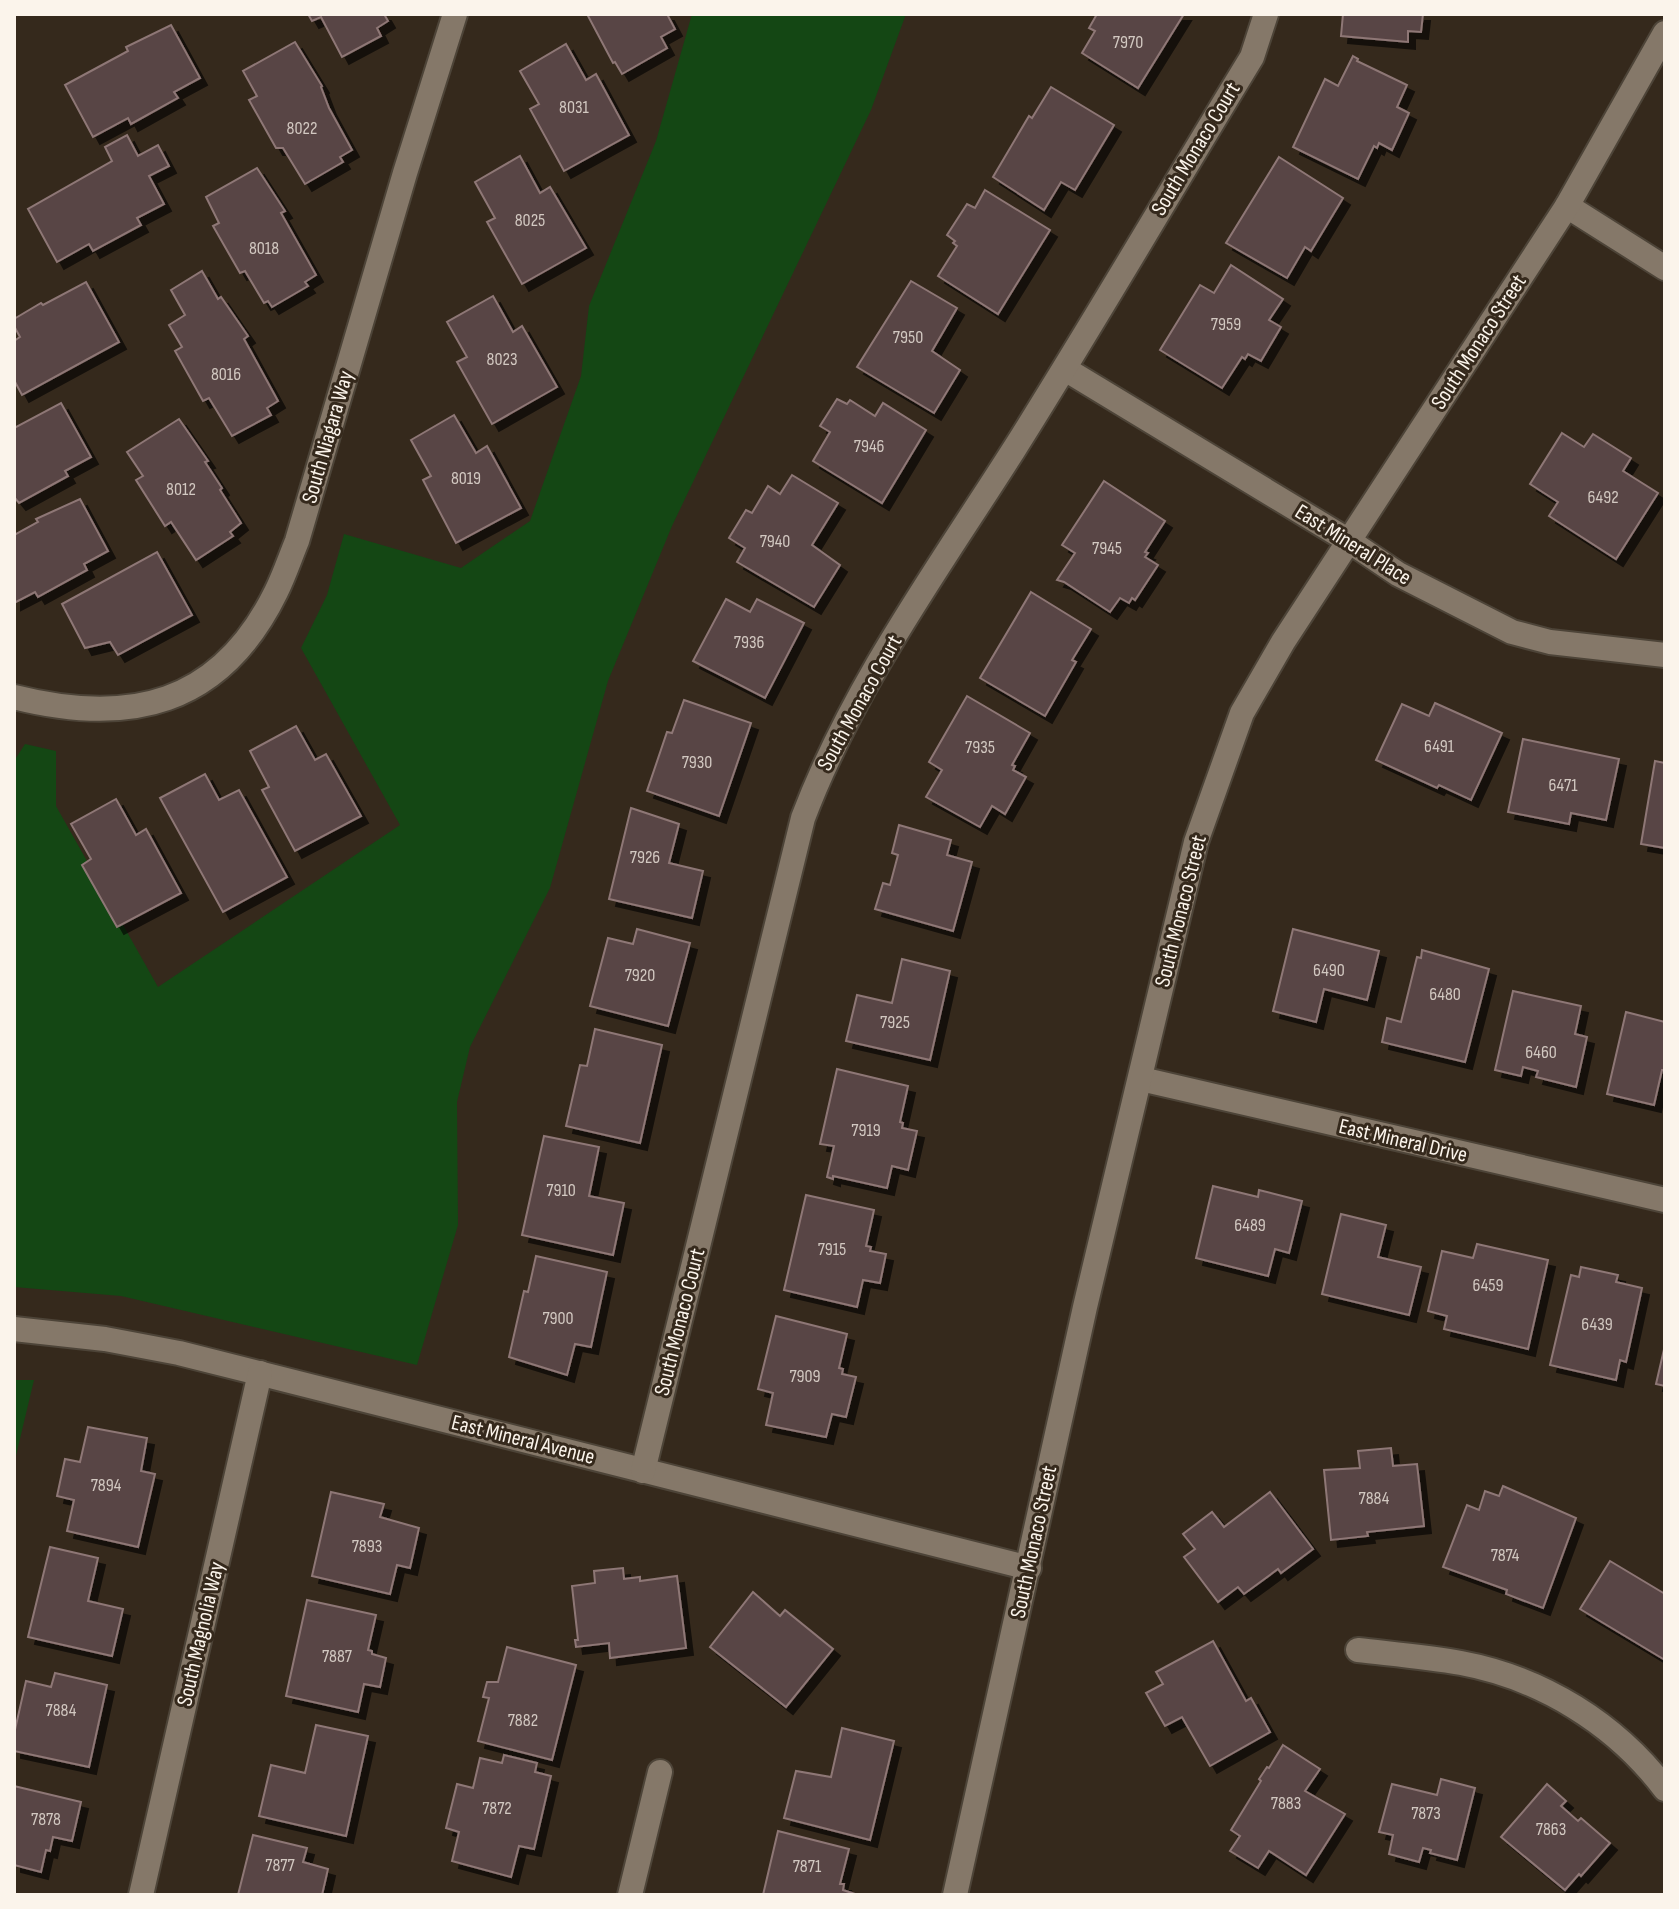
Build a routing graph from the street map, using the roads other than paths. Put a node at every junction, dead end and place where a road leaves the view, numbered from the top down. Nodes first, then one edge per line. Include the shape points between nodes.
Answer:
1 (455, 14) edge
2 (1266, 14) edge
3 (1665, 33) edge
4 (1567, 206) junction
5 (1665, 268) edge
6 (1065, 369) junction
7 (1349, 541) junction
8 (1665, 655) edge
9 (14, 697) edge
10 (1141, 1079) junction
11 (1665, 1200) edge
12 (14, 1329) edge
13 (260, 1373) junction
14 (643, 1471) junction
15 (1029, 1568) junction
16 (1358, 1650) dead end
17 (660, 1772) dead end
18 (1665, 1789) edge
19 (141, 1895) edge
20 (630, 1895) edge
21 (955, 1895) edge

1 - 9 street, South Niagara Way via 297,541 254,629 230,660 205,680 144,706 81,710
2 - 6 street, South Monaco Court via 1252,57
3 - 4 street, South Monaco Street
4 - 5 street
4 - 7 street, South Monaco Street
6 - 7 street, East Mineral Place
6 - 14 street, South Monaco Court via 865,685 820,773 803,818
7 - 8 street, East Mineral Place via 1419,586 1512,632 1550,642
7 - 10 street, South Monaco Street via 1242,713 1196,842
10 - 11 street, East Mineral Drive
10 - 15 street, South Monaco Street
12 - 13 street, East Mineral Avenue via 105,1339
13 - 14 street, East Mineral Avenue
13 - 19 street, South Magnolia Way
14 - 15 street, East Mineral Avenue
15 - 21 street, South Monaco Street
16 - 18 street via 1464,1664 1549,1692 1625,1743
17 - 20 street

